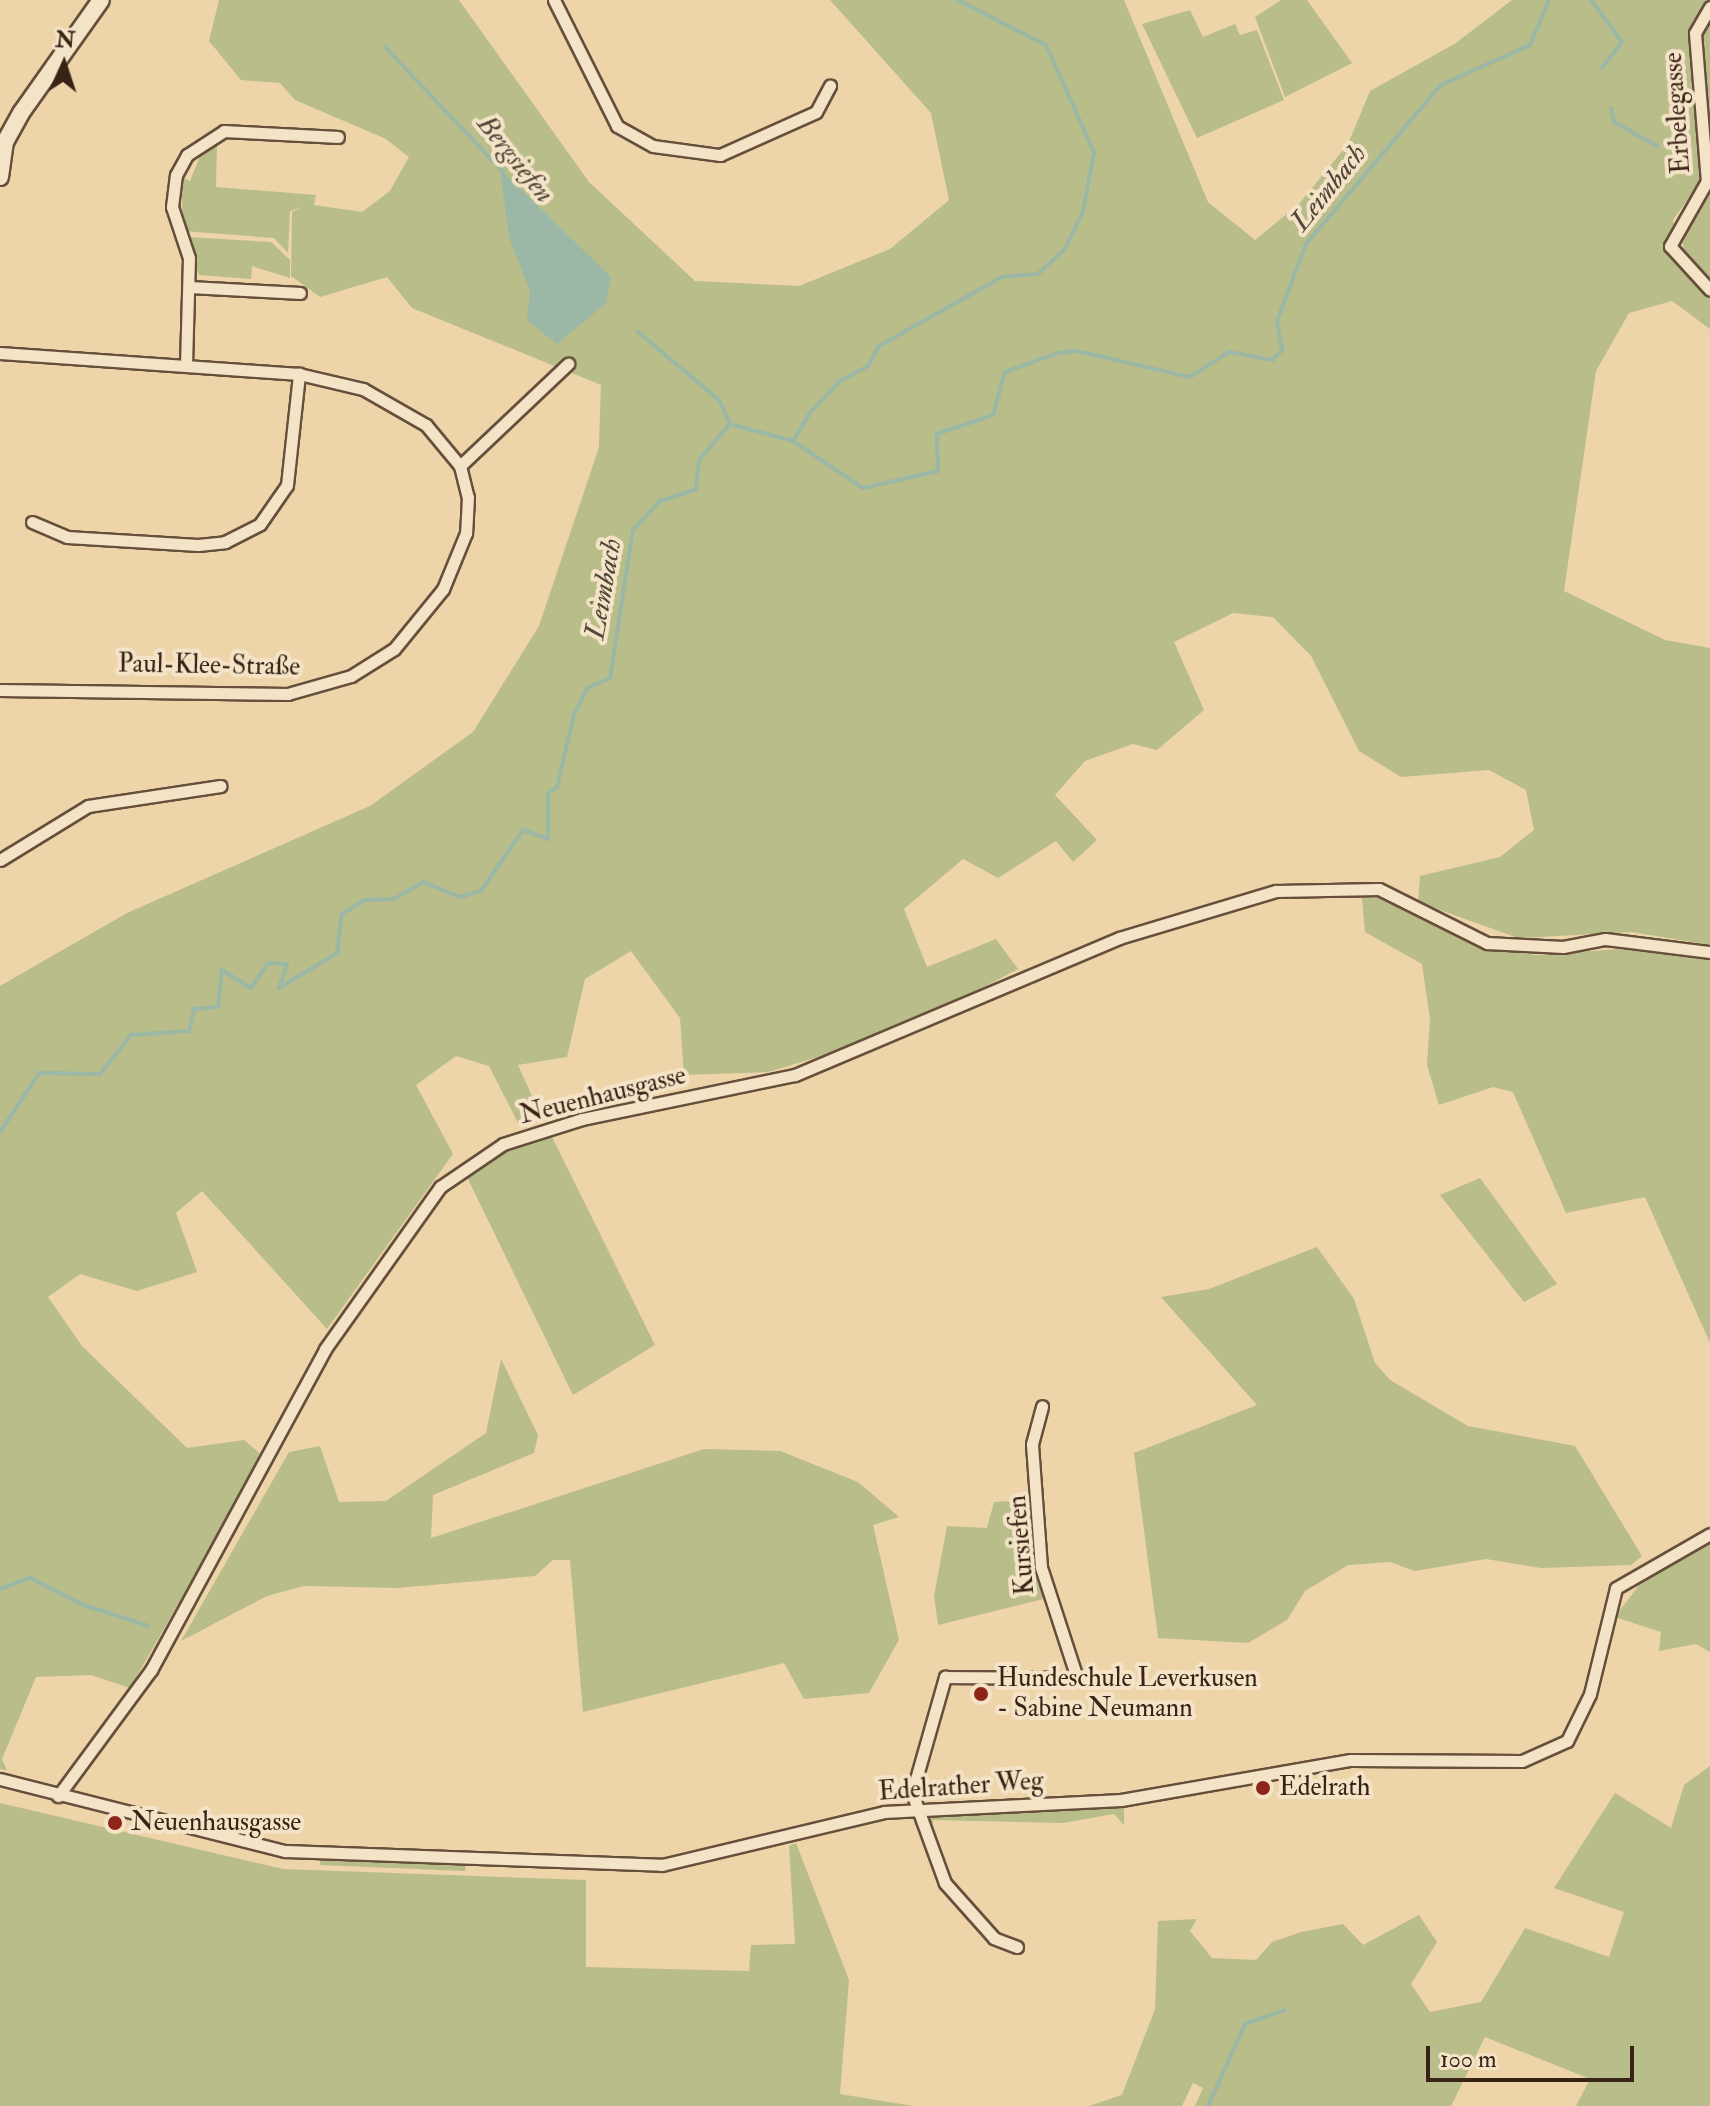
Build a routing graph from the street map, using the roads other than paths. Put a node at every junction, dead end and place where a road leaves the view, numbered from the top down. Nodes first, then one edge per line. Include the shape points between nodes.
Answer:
1 (554, 0) edge
2 (98, 3) edge
3 (1710, 7) edge
4 (830, 86) dead end
5 (338, 137) dead end
6 (3, 142) edge
7 (0, 177) edge
8 (190, 287) junction
9 (1710, 290) edge
10 (300, 293) dead end
11 (0, 353) edge
12 (568, 364) dead end
13 (186, 365) junction
14 (299, 374) junction
15 (460, 466) junction
16 (32, 522) dead end
17 (0, 690) edge
18 (221, 786) dead end
19 (0, 860) edge
20 (1710, 952) edge
21 (1042, 1406) dead end
22 (1710, 1534) edge
23 (0, 1779) edge
24 (58, 1796) junction
25 (913, 1809) junction
26 (1017, 1947) dead end

1 - 4 street via 617,126 653,146 720,155 816,112
2 - 6 street
3 - 9 street, Erbelegasse via 1695,33 1707,181 1670,246
5 - 8 street via 224,131 187,155 172,207
6 - 7 street
8 - 10 street
8 - 13 street
11 - 13 street
12 - 15 street
13 - 14 street
14 - 15 street via 363,389 415,416
14 - 16 street via 287,485 260,524 225,542 198,545 67,537
15 - 17 street, Paul-Klee-Straße via 466,533 443,589 394,649 351,676 288,694
18 - 19 street via 88,806
20 - 24 street, Neuenhausgasse via 1605,939 1563,947 1487,943 1379,889 1276,891 1149,929 795,1075 582,1119 463,1165 325,1349 151,1670
21 - 25 street, Kursiefen via 1032,1444 1041,1567 1077,1678 945,1677
22 - 25 street, Edelrather Weg via 1616,1588 1590,1694 1567,1741 1522,1761 1351,1760 1121,1800
23 - 24 street, Edelrather Weg
24 - 25 street, Edelrather Weg via 285,1851 662,1865
25 - 26 street via 945,1883 994,1938

